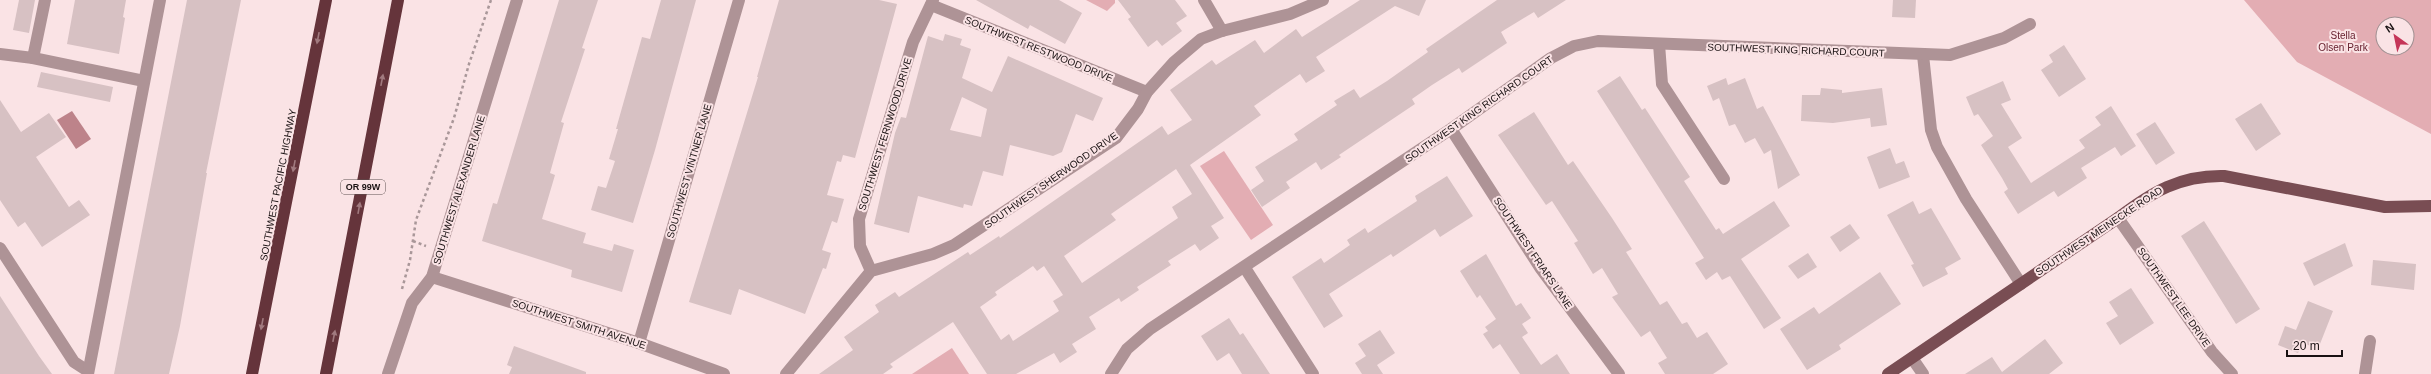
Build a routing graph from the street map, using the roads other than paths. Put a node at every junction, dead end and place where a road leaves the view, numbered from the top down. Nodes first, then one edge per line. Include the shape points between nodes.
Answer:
1 (45, 0) edge
2 (160, 0) edge
3 (326, 0) edge
4 (398, 0) edge
5 (517, 0) edge
6 (739, 0) edge
7 (1204, 0) edge
8 (1323, 0) edge
9 (932, 3) edge
10 (2030, 24) dead end
11 (1222, 31) junction
12 (1659, 44) junction
13 (0, 54) edge
14 (1923, 56) junction
15 (33, 58) junction
16 (144, 82) junction
17 (1147, 92) junction
18 (1451, 130) junction
19 (1724, 179) dead end
20 (2431, 206) edge
21 (2118, 218) junction
22 (0, 248) edge
23 (1245, 268) junction
24 (871, 271) junction
25 (432, 278) junction
26 (2021, 284) junction
27 (2370, 342) dead end
28 (639, 343) junction
29 (1912, 358) junction
30 (88, 372) edge
31 (252, 374) edge
32 (326, 374) edge
33 (388, 374) edge
34 (724, 374) edge
35 (786, 374) edge
36 (1111, 374) edge
37 (1313, 374) edge
38 (1619, 374) edge
39 (1888, 374) edge
40 (1924, 374) edge
41 (2232, 374) edge
42 (2365, 374) edge

1 - 15 street
2 - 16 street
3 -> 31 highway, SOUTHWEST PACIFIC HIGHWAY
32 -> 4 highway, OR 99W
5 - 25 street, SOUTHWEST ALEXANDER LANE
6 - 28 street, SOUTHWEST VINTNER LANE
7 - 11 street
8 - 11 street, SOUTHWEST SHERWOOD DRIVE via 1290,14
9 - 17 street, SOUTHWEST RESTWOOD DRIVE
9 - 24 street, SOUTHWEST FERNWOOD DRIVE via 919,26 859,219 860,246
10 - 14 street, SOUTHWEST KING RICHARD COURT via 1978,48 1950,55
11 - 17 street, SOUTHWEST SHERWOOD DRIVE via 1201,39 1186,50
12 - 14 street, SOUTHWEST KING RICHARD COURT
12 - 18 street, SOUTHWEST KING RICHARD COURT via 1598,41 1574,46 1551,58
12 - 19 street via 1662,84
13 - 15 street
14 - 26 street via 1931,130 1937,146 1966,199
15 - 16 street
16 - 30 street
17 - 24 street, SOUTHWEST SHERWOOD DRIVE via 1135,114 1116,138 972,235 933,254
18 - 23 street, SOUTHWEST KING RICHARD COURT
18 - 38 street, SOUTHWEST FRIARS LANE via 1541,270
20 - 21 main road, SOUTHWEST MEINECKE ROAD via 2385,207 2236,178 2202,176 2158,189
21 - 26 main road, SOUTHWEST MEINECKE ROAD
21 - 41 street, SOUTHWEST LEE DRIVE via 2212,352
22 - 30 street via 74,362
23 - 36 street, SOUTHWEST KING RICHARD COURT via 1150,329 1127,349
23 - 37 street
24 - 35 street
25 - 28 street, SOUTHWEST SMITH AVENUE
25 - 33 street, SOUTHWEST ALEXANDER LANE via 412,303
26 - 29 main road, SOUTHWEST MEINECKE ROAD
27 - 42 street
28 - 34 street, SOUTHWEST SMITH AVENUE
29 - 39 main road, SOUTHWEST MEINECKE ROAD
29 - 40 street

